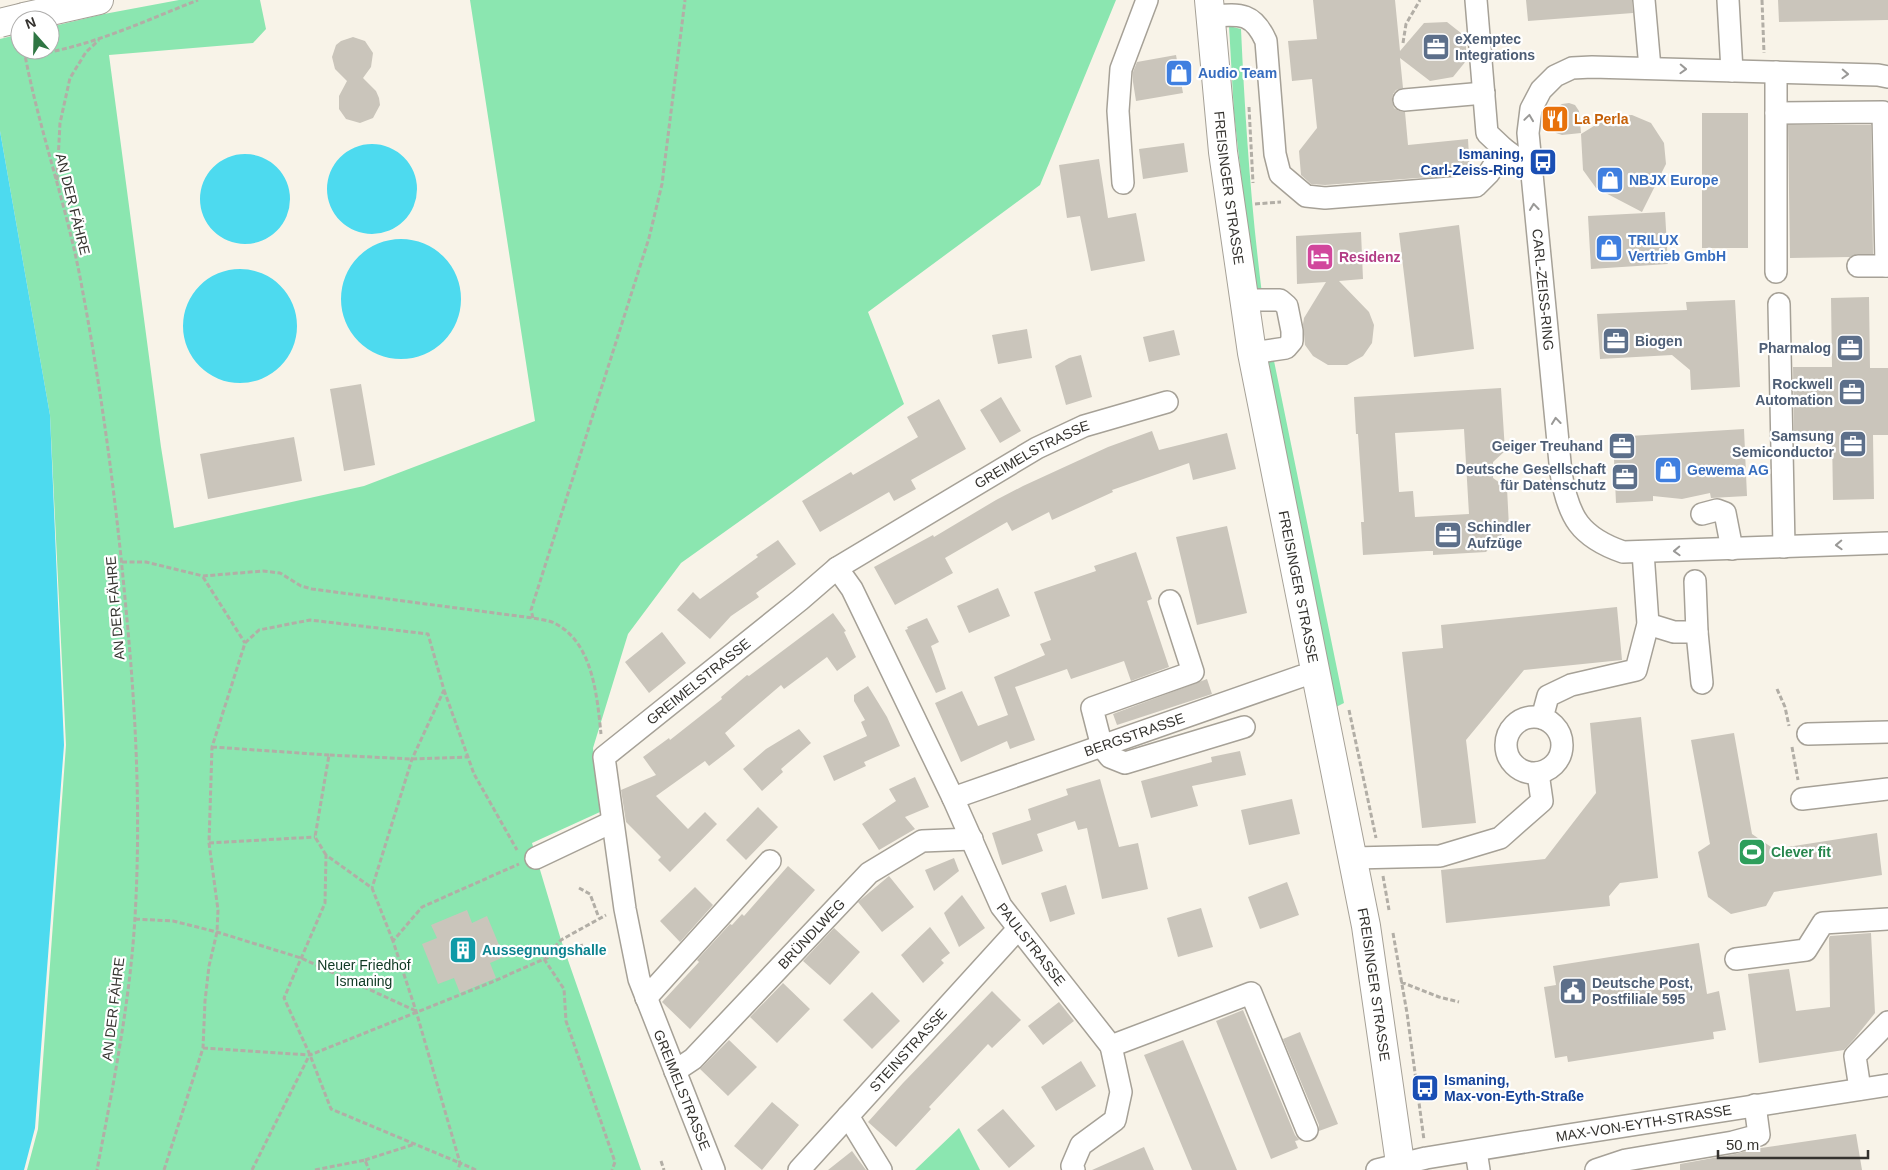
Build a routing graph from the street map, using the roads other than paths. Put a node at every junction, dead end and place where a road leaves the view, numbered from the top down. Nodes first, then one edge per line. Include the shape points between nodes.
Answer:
1 (99, 0) edge
2 (1148, 0) edge
3 (1476, 0) edge
4 (1644, 0) edge
5 (1728, 0) edge
6 (1210, 8) edge
7 (56, 10) edge
8 (1650, 68) junction
9 (1732, 70) junction
10 (1770, 72) junction
11 (1888, 77) edge
12 (1484, 93) junction
13 (1404, 100) dead end
14 (1776, 113) junction
15 (1504, 149) junction
16 (1530, 166) junction
17 (1123, 183) dead end
18 (1858, 266) dead end
19 (1887, 266) edge
20 (1776, 272) dead end
21 (1244, 300) junction
22 (1779, 304) dead end
23 (1252, 352) junction
24 (1167, 402) dead end
25 (1702, 514) dead end
26 (1888, 543) edge
27 (1784, 547) junction
28 (1732, 549) junction
29 (1643, 552) junction
30 (836, 568) junction
31 (1695, 581) dead end
32 (1170, 601) dead end
33 (1648, 624) junction
34 (1697, 632) junction
35 (1317, 673) junction
36 (1702, 683) dead end
37 (1542, 718) junction
38 (1244, 727) dead end
39 (1888, 732) edge
40 (1808, 734) dead end
41 (1102, 747) junction
42 (1538, 773) junction
43 (1888, 789) edge
44 (953, 798) junction
45 (1802, 799) dead end
46 (612, 822) junction
47 (972, 839) junction
48 (1367, 857) junction
49 (530, 860) road end
50 (770, 861) dead end
51 (1888, 919) edge
52 (1018, 929) junction
53 (1736, 959) dead end
54 (646, 998) junction
55 (1888, 1022) edge
56 (1111, 1046) junction
57 (675, 1071) junction
58 (1888, 1086) edge
59 (1860, 1089) junction
60 (1755, 1105) junction
61 (848, 1116) junction
62 (1307, 1130) dead end
63 (1478, 1160) edge
64 (1401, 1166) edge
65 (714, 1170) edge
66 (799, 1170) edge
67 (881, 1170) edge
68 (1074, 1170) edge
69 (1596, 1170) edge

1 - 7 main road
2 - 17 street via 1121,69 1118,111
3 - 12 street
4 - 8 street
5 - 9 street
6 - 15 street via 1253,20 1261,29 1266,41 1275,154 1280,174 1306,196 1325,198 1476,186 1489,173
6 - 21 main road, FREISINGER STRASSE via 1222,143
8 -> 9 street, CARL-ZEISS-RING
16 -> 8 street, CARL-ZEISS-RING via 1528,133 1531,109 1540,90 1555,76 1572,68
9 - 10 street, CARL-ZEISS-RING
10 -> 11 street, CARL-ZEISS-RING
10 - 14 street
12 - 13 street
12 - 15 street via 1488,133
14 - 19 street via 1883,112
14 - 20 street
15 - 16 street
29 -> 16 street, CARL-ZEISS-RING via 1623,552 1602,545 1586,533 1572,514 1565,495
18 - 19 street
21 - 23 main road, FREISINGER STRASSE
21 - 23 street via 1280,300 1287,306 1292,332 1292,341 1286,348
22 - 27 street
23 - 35 main road, FREISINGER STRASSE
24 - 30 street, GREIMELSTRASSE via 1084,426 1037,448
25 - 28 street via 1717,510 1725,513
26 -> 27 street, CARL-ZEISS-RING
27 - 28 street, CARL-ZEISS-RING
28 -> 29 street, CARL-ZEISS-RING
29 - 33 street
30 - 44 street, PAULSTRASSE via 852,588
30 - 46 street, GREIMELSTRASSE via 604,757
31 - 34 street
32 - 41 street via 1193,672 1092,708
33 - 34 street via 1674,632
33 - 37 street via 1636,670 1571,684 1548,696
34 - 36 street
35 - 41 street, BERGSTRASSE
35 - 48 main road, FREISINGER STRASSE
37 - 42 street via 1557,729 1562,747 1555,764
37 - 42 street via 1524,719 1516,724 1507,739 1506,748 1508,757 1521,770
38 - 41 street via 1125,763 1110,757
39 - 40 street
41 - 44 street, BERGSTRASSE
42 - 48 street via 1542,801 1500,838 1440,856
43 - 45 street
44 - 47 street, PAULSTRASSE
46 - 49 street
46 - 54 street, GREIMELSTRASSE via 625,909
47 - 52 street, PAULSTRASSE via 1001,906
47 - 57 street, BRÜNDLWEG via 922,841 869,873 693,1059
48 - 64 main road, FREISINGER STRASSE via 1374,980
50 - 54 street
51 - 53 street via 1823,923 1806,950
52 - 56 street, PAULSTRASSE
52 - 61 street, STEINSTRASSE
54 - 57 street, GREIMELSTRASSE
55 - 59 street via 1855,1056
56 - 62 street via 1251,993
56 - 68 street via 1121,1092 1115,1120 1081,1144 1072,1166
57 - 65 street, GREIMELSTRASSE
58 - 59 street, MAX-VON-EYTH-STRASSE
59 - 60 street, MAX-VON-EYTH-STRASSE
60 - 63 street, MAX-VON-EYTH-STRASSE
60 - 69 street via 1759,1135 1626,1160
61 - 66 street, STEINSTRASSE
61 - 67 street
63 - 64 street, MAX-VON-EYTH-STRASSE

